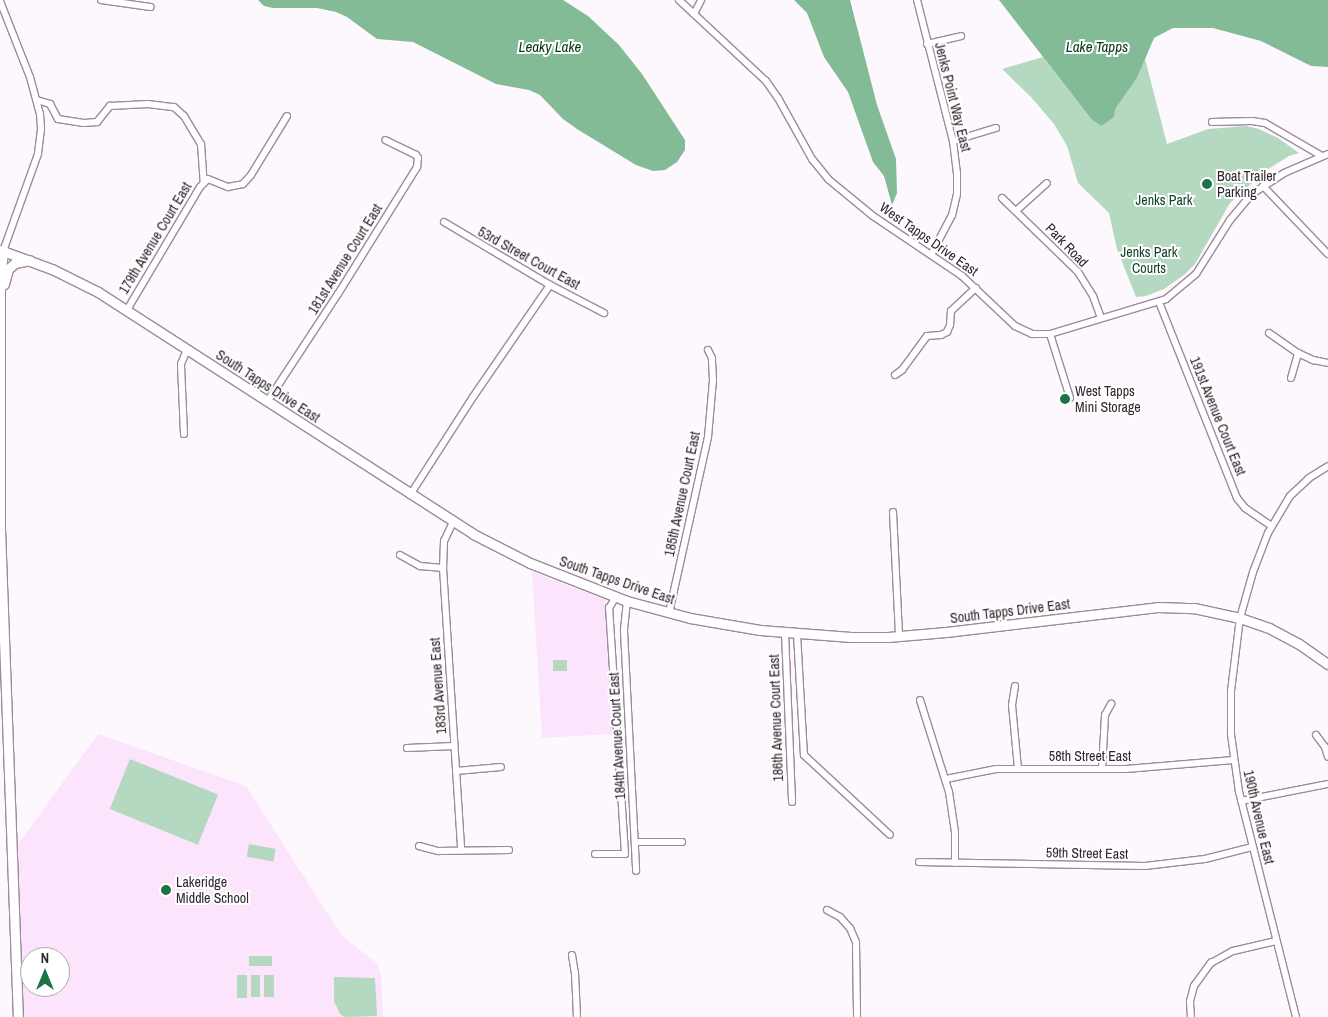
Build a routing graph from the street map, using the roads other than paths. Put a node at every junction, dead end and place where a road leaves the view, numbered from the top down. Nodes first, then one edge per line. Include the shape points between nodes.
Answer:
1 (101, 0) edge
2 (678, 0) edge
3 (701, 0) edge
4 (917, 0) edge
5 (0, 1) edge
6 (151, 7) dead end
7 (694, 14) junction
8 (961, 36) dead end
9 (926, 44) junction
10 (37, 100) junction
11 (287, 116) dead end
12 (1212, 122) dead end
13 (996, 128) dead end
14 (385, 140) dead end
15 (953, 141) junction
16 (1325, 155) edge
17 (204, 183) junction
18 (1048, 183) dead end
19 (1264, 186) junction
20 (1002, 198) dead end
21 (1017, 210) junction
22 (444, 222) dead end
23 (1, 250) edge
24 (1328, 254) edge
25 (931, 255) junction
26 (30, 260) junction
27 (550, 285) junction
28 (976, 288) junction
29 (0, 299) edge
30 (1158, 302) junction
31 (127, 310) junction
32 (604, 313) dead end
33 (1101, 318) junction
34 (1269, 333) dead end
35 (1050, 334) junction
36 (187, 350) junction
37 (708, 350) dead end
38 (1298, 353) junction
39 (1328, 363) edge
40 (895, 375) dead end
41 (1291, 378) dead end
42 (1070, 398) dead end
43 (267, 402) junction
44 (184, 434) dead end
45 (1328, 466) edge
46 (410, 495) junction
47 (893, 512) dead end
48 (452, 522) junction
49 (1272, 526) junction
50 (400, 555) dead end
51 (443, 568) junction
52 (616, 597) junction
53 (627, 601) junction
54 (669, 613) junction
55 (1240, 618) junction
56 (785, 633) junction
57 (797, 634) junction
58 (899, 636) junction
59 (1328, 664) edge
60 (1015, 686) dead end
61 (920, 700) dead end
62 (1111, 704) dead end
63 (4, 729) edge
64 (1316, 735) dead end
65 (454, 746) junction
66 (407, 748) dead end
67 (1328, 757) edge
68 (1234, 760) junction
69 (501, 767) dead end
70 (1018, 769) junction
71 (1102, 769) junction
72 (456, 771) junction
73 (946, 779) junction
74 (1328, 784) edge
75 (1241, 801) junction
76 (792, 802) dead end
77 (890, 835) dead end
78 (635, 842) junction
79 (682, 842) dead end
80 (419, 846) dead end
81 (1252, 847) junction
82 (461, 850) junction
83 (509, 850) dead end
84 (595, 854) dead end
85 (919, 862) dead end
86 (955, 863) junction
87 (636, 871) dead end
88 (827, 910) dead end
89 (1276, 940) junction
90 (18, 1017) edge
91 (575, 1017) edge
92 (857, 1017) edge
93 (1191, 1017) edge
94 (1296, 1017) edge

1 - 6 street
2 - 7 street, West Tapps Drive East
3 - 7 street
4 - 9 street, Jenks Point Way East
5 - 10 street
7 - 25 street, West Tapps Drive East via 766,81 812,159 828,179 873,216
8 - 9 street
9 - 15 street, Jenks Point Way East
10 - 17 street via 50,104 58,119 84,123 96,122 110,106 148,104 174,107 184,116 201,144
10 - 23 street via 41,129 38,154
11 - 17 street, 179th Avenue Court East via 243,184 223,186 211,179
12 - 16 street via 1252,120 1265,123
13 - 15 street
14 - 43 street, 181st Avenue Court East via 416,155 417,167
15 - 25 street, Jenks Point Way East via 958,173 957,194 948,225
16 - 19 street, West Tapps Drive East
17 - 31 street, 179th Avenue Court East via 185,209
18 - 21 street
19 - 24 street
19 - 30 street, West Tapps Drive East via 1252,194 1230,220 1196,274
20 - 21 street, Park Road
21 - 33 street, Park Road via 1078,272 1093,296
22 - 27 street, 53rd Street Court East
23 - 26 street, South Tapps Drive East
23 - 29 street
25 - 28 street, West Tapps Drive East
26 - 29 street via 15,263 8,269
26 - 31 street, South Tapps Drive East via 83,284
27 - 32 street, 53rd Street Court East
27 - 46 street
28 - 35 street, West Tapps Drive East via 1020,330
28 - 40 street via 951,311 947,332 927,336
29 - 63 street
30 - 33 street, West Tapps Drive East
30 - 49 street, 191st Avenue Court East via 1237,498 1244,508
31 - 36 street, South Tapps Drive East
33 - 35 street, West Tapps Drive East
34 - 38 street
35 - 42 street
36 - 43 street, South Tapps Drive East
36 - 44 street via 181,364
37 - 54 street, 185th Avenue Court East via 712,358 712,380 708,437
38 - 39 street
38 - 41 street
43 - 46 street, South Tapps Drive East
45 - 49 street, 190th Avenue East via 1290,496
46 - 48 street, South Tapps Drive East
47 - 58 street
48 - 51 street, 183rd Avenue East via 444,541
48 - 52 street, South Tapps Drive East via 530,563
49 - 55 street, 190th Avenue East via 1253,572
50 - 51 street via 420,566
51 - 65 street, 183rd Avenue East
52 - 53 street, South Tapps Drive East
52 - 84 street via 609,608 625,854
53 - 54 street, South Tapps Drive East
53 - 78 street, 184th Avenue Court East via 624,631
54 - 56 street, South Tapps Drive East
55 - 58 street, South Tapps Drive East via 1199,609 1158,607
55 - 59 street, South Tapps Drive East via 1292,640
55 - 68 street, 190th Avenue East via 1230,706
56 - 57 street, South Tapps Drive East
56 - 76 street, 186th Avenue Court East
57 - 58 street, South Tapps Drive East
57 - 77 street, 186th Avenue Court East via 804,755
60 - 70 street via 1012,705
61 - 73 street
62 - 71 street via 1105,715
63 - 90 street
64 - 67 street
65 - 66 street
65 - 72 street, 183rd Avenue East
68 - 71 street, 58th Street East
68 - 75 street, 190th Avenue East
69 - 72 street
70 - 71 street, 58th Street East
70 - 73 street, 58th Street East via 983,770
72 - 82 street, 183rd Avenue East
73 - 86 street via 954,818
74 - 75 street
75 - 81 street, 190th Avenue East
78 - 79 street
78 - 87 street, 184th Avenue Court East
80 - 82 street via 438,851
81 - 86 street, 59th Street East via 1205,859 1145,866
81 - 89 street, 190th Avenue East
82 - 83 street
85 - 86 street, 59th Street East
88 - 92 street via 850,928 856,942
89 - 93 street via 1233,951 1211,963 1194,986 1190,1001
89 - 94 street, 190th Avenue East
91 - 91 street via 575,973 572,955

